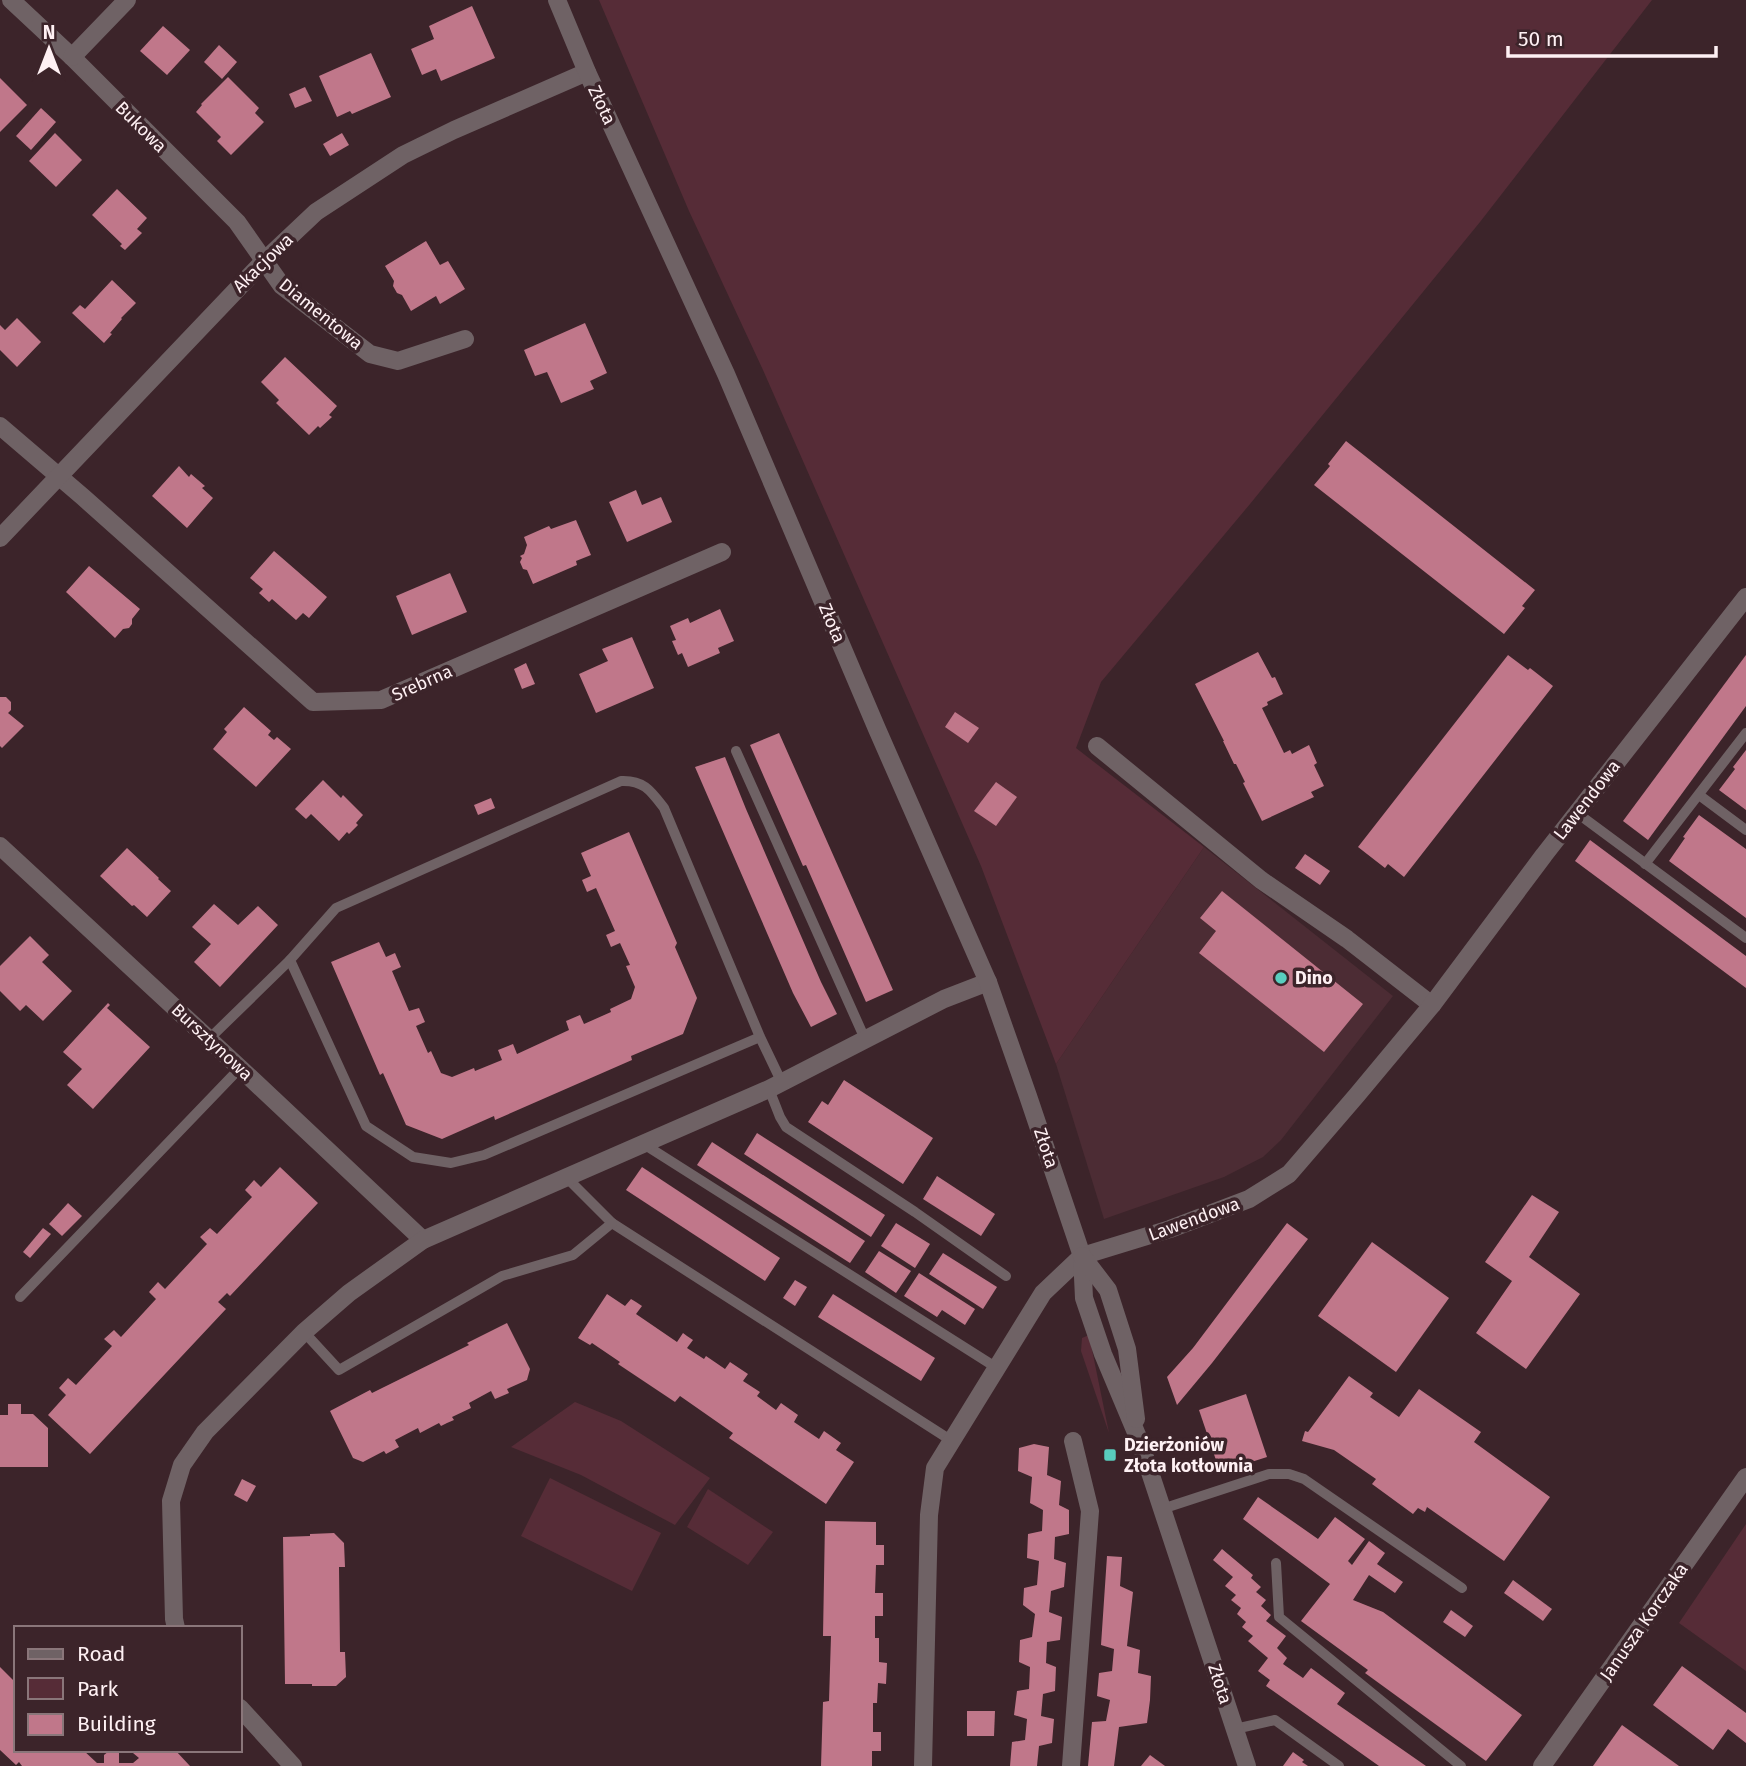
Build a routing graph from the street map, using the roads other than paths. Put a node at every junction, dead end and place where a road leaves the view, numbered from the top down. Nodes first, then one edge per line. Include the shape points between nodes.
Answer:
1 (11, 0) edge
2 (127, 0) edge
3 (557, 0) edge
4 (72, 57) junction
5 (587, 72) junction
6 (264, 261) junction
7 (465, 339) dead end
8 (0, 426) edge
9 (58, 477) junction
10 (0, 538) edge
11 (722, 552) dead end
12 (1746, 597) edge
13 (1746, 733) edge
14 (1097, 746) dead end
15 (736, 751) dead end
16 (1699, 795) junction
17 (1577, 813) junction
18 (1746, 830) edge
19 (0, 846) edge
20 (1646, 864) junction
21 (1746, 938) edge
22 (290, 960) junction
23 (988, 982) junction
24 (1432, 1004) junction
25 (760, 1037) junction
26 (209, 1039) junction
27 (865, 1039) junction
28 (240, 1068) junction
29 (775, 1086) junction
30 (642, 1143) junction
31 (567, 1178) junction
32 (612, 1223) junction
33 (423, 1240) junction
34 (1082, 1256) junction
35 (1006, 1276) dead end
36 (20, 1297) dead end
37 (304, 1332) junction
38 (997, 1368) junction
39 (952, 1441) junction
40 (1073, 1441) dead end
41 (1140, 1442) junction
42 (1746, 1477) edge
43 (1162, 1509) junction
44 (1276, 1563) dead end
45 (1462, 1588) dead end
46 (176, 1626) edge
47 (242, 1710) edge
48 (1235, 1729) junction
49 (293, 1766) edge
50 (923, 1766) edge
51 (1071, 1766) edge
52 (1247, 1766) edge
53 (1339, 1766) edge
54 (1461, 1766) edge
55 (1542, 1766) edge

1 - 4 street, Bukowa
2 - 4 street
3 - 5 street, Złota
4 - 6 street, Bukowa via 237,222
5 - 6 street, Akacjowa via 403,155 316,212
5 - 23 street, Złota via 726,374
6 - 7 street, Diamentowa via 282,286 370,354 398,361
6 - 9 street, Akacjowa
8 - 9 street, Srebrna
9 - 10 street, Akacjowa
9 - 11 street, Srebrna via 313,702 382,700
12 - 17 street, Lawendowa
13 - 16 lane
14 - 24 street via 1261,880
15 - 27 lane
16 - 18 lane
16 - 20 lane
17 - 20 lane
17 - 24 street, Lawendowa
19 - 26 street, Bursztynowa
20 - 21 lane
22 - 25 lane via 366,1126 413,1157 452,1163 484,1155
22 - 25 lane via 336,908 621,781 632,781 643,784 664,808
22 - 26 lane
23 - 27 street
23 - 34 street, Złota
24 - 34 street, Lawendowa via 1289,1174 1249,1199
25 - 29 lane
26 - 28 street, Bursztynowa
27 - 29 street
28 - 33 street, Bursztynowa
28 - 36 lane
29 - 30 street
29 - 35 lane via 786,1127
30 - 31 street
30 - 38 lane
31 - 32 lane
31 - 33 street
32 - 37 lane via 573,1255 502,1276 339,1370
32 - 39 lane
33 - 37 street
34 - 38 street via 1043,1293
34 - 41 street, Złota via 1084,1298
34 - 41 street, Złota via 1108,1290 1128,1349
37 - 46 street via 205,1432 182,1465 171,1501
38 - 39 street
39 - 50 street via 935,1468 929,1511
40 - 51 street via 1090,1511
41 - 43 street, Złota
42 - 55 street, Janusza Korczaka
43 - 45 lane via 1269,1474 1289,1474 1304,1479
43 - 48 street, Złota
44 - 54 lane via 1279,1617
47 - 49 street
48 - 52 street, Złota
48 - 53 lane via 1275,1720

